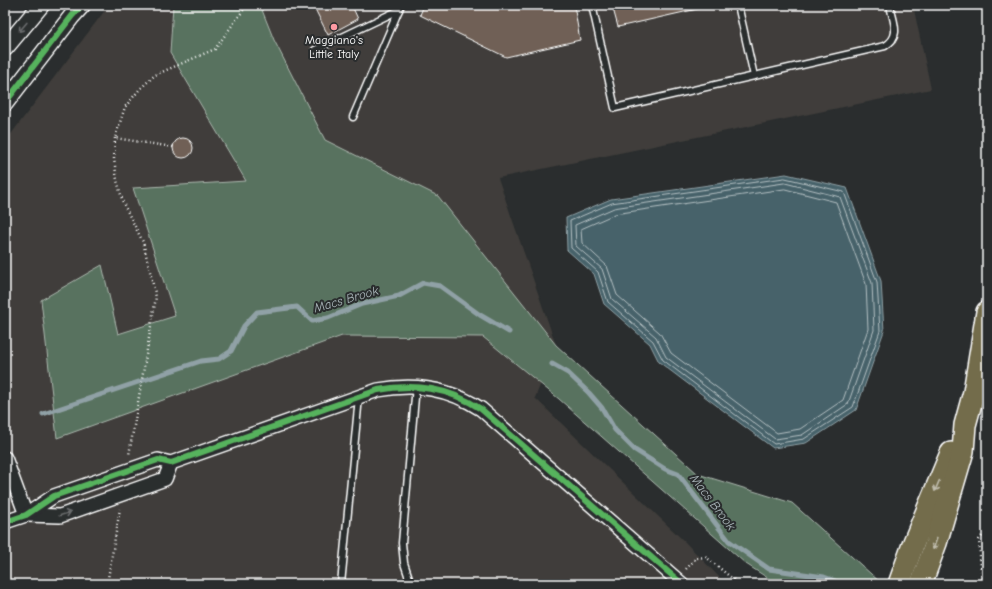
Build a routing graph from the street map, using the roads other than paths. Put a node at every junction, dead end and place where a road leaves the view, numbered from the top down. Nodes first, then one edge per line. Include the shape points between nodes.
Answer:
1 (41, 5) edge
2 (82, 5) edge
3 (592, 5) edge
4 (738, 5) edge
5 (890, 5) edge
6 (400, 8) edge
7 (6, 47) edge
8 (315, 50) dead end
9 (754, 76) junction
10 (5, 103) edge
11 (353, 117) dead end
12 (987, 312) edge
13 (416, 386) junction
14 (359, 395) junction
15 (965, 425) junction
16 (5, 458) edge
17 (171, 463) junction
18 (26, 515) junction
19 (5, 522) edge
20 (680, 582) edge
21 (341, 584) edge
22 (412, 584) edge
23 (899, 584) edge
24 (921, 584) edge

1 -> 7 street
2 - 10 street
3 - 9 lane via 615,108
4 - 9 lane
5 - 9 lane via 896,33 885,46
6 - 8 lane
6 - 11 lane
12 - 15 highway via 974,392
13 - 14 street via 395,386
13 - 20 street via 448,392 485,412
13 - 22 lane via 402,543 404,563
14 - 17 street
14 - 21 lane
15 -> 23 highway via 953,448
15 -> 24 highway via 963,451
16 - 18 street
17 - 18 street via 158,460 54,496
18 -> 17 street via 60,516 165,479
18 - 19 street

